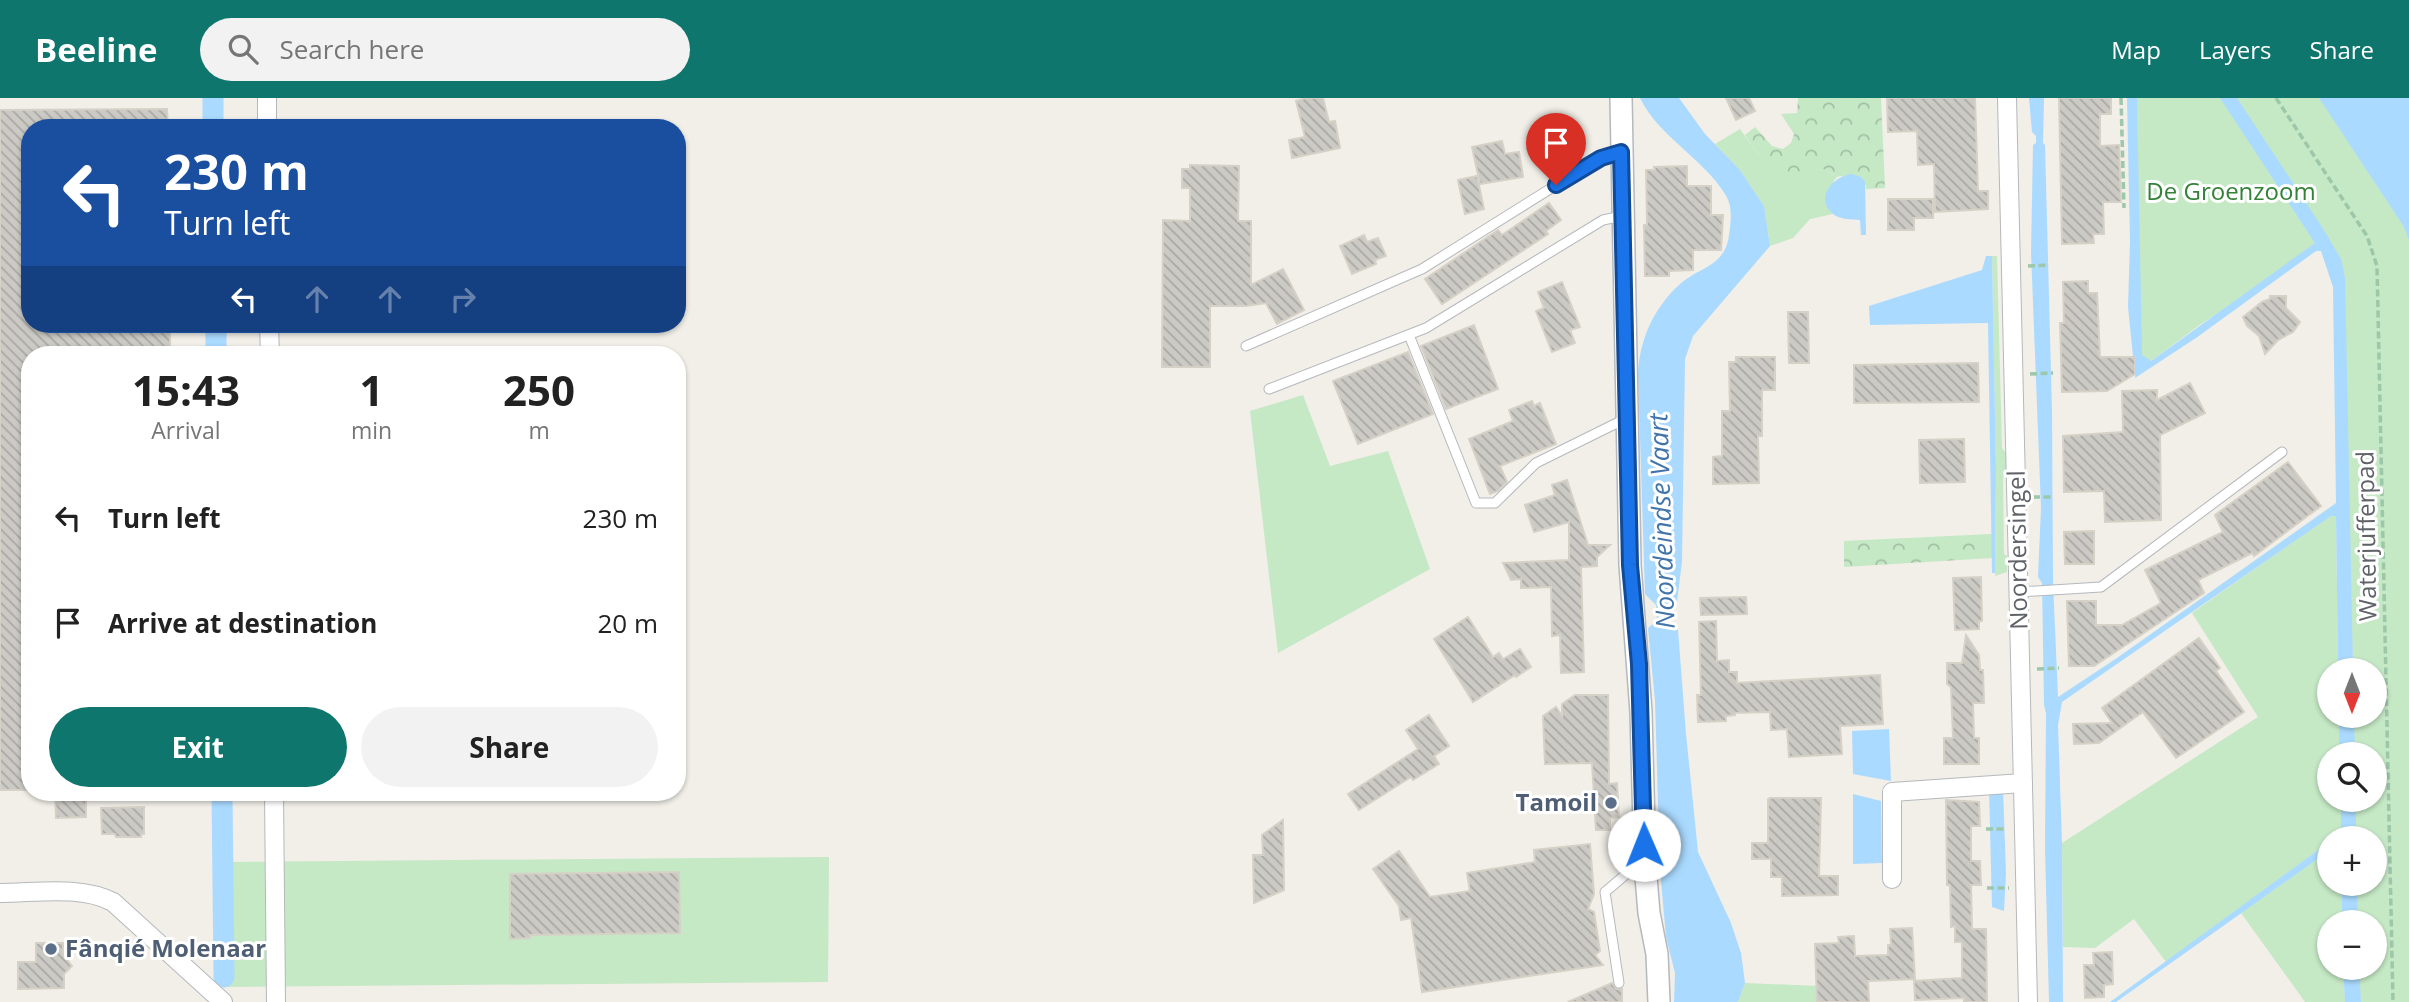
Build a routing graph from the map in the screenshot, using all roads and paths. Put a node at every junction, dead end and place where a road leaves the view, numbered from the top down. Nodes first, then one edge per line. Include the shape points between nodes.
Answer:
1 (267, 98) edge
2 (1621, 98) edge
3 (2007, 98) edge
4 (2121, 98) edge
5 (2276, 98) edge
6 (267, 119) edge
7 (1621, 152) junction
8 (2124, 208) dead end
9 (1622, 216) junction
10 (2049, 265) dead end
11 (2031, 266) dead end
12 (1409, 335) junction
13 (1246, 346) dead end
14 (2053, 373) dead end
15 (2033, 374) dead end
16 (1269, 389) dead end
17 (1627, 419) junction
18 (2282, 452) dead end
19 (2040, 497) dead end
20 (2053, 497) dead end
21 (2019, 592) junction
22 (2059, 668) dead end
23 (2038, 669) dead end
24 (2023, 783) junction
25 (274, 801) edge
26 (1986, 829) dead end
27 (2008, 829) dead end
28 (1645, 865) junction
29 (1892, 879) dead end
30 (1987, 888) dead end
31 (2009, 888) dead end
32 (0, 893) edge
33 (1619, 983) dead end
34 (223, 1002) edge
35 (276, 1002) edge
36 (1659, 1002) edge
37 (2028, 1002) edge
38 (2393, 1002) edge

1 - 6 street
2 - 7 street
3 - 21 street, Noordersingel
4 - 8 path
5 - 38 path, Waterjufferpad via 2363,230 2378,273
7 - 9 street
7 - 13 lane via 1601,158 1422,269
9 - 12 lane via 1603,220
9 - 17 street
10 - 11 path
12 - 16 lane
12 - 17 lane via 1476,503 1495,503 1536,463
14 - 15 path
17 - 28 street
18 - 21 lane via 2101,587
19 - 20 path
21 - 24 street, Noordersingel
22 - 23 path
24 - 29 street via 1892,792
24 - 37 street, Noordersingel
25 - 35 street
26 - 27 path
28 - 33 lane via 1631,870 1605,892
28 - 36 street
30 - 31 path
32 - 34 street via 100,895

